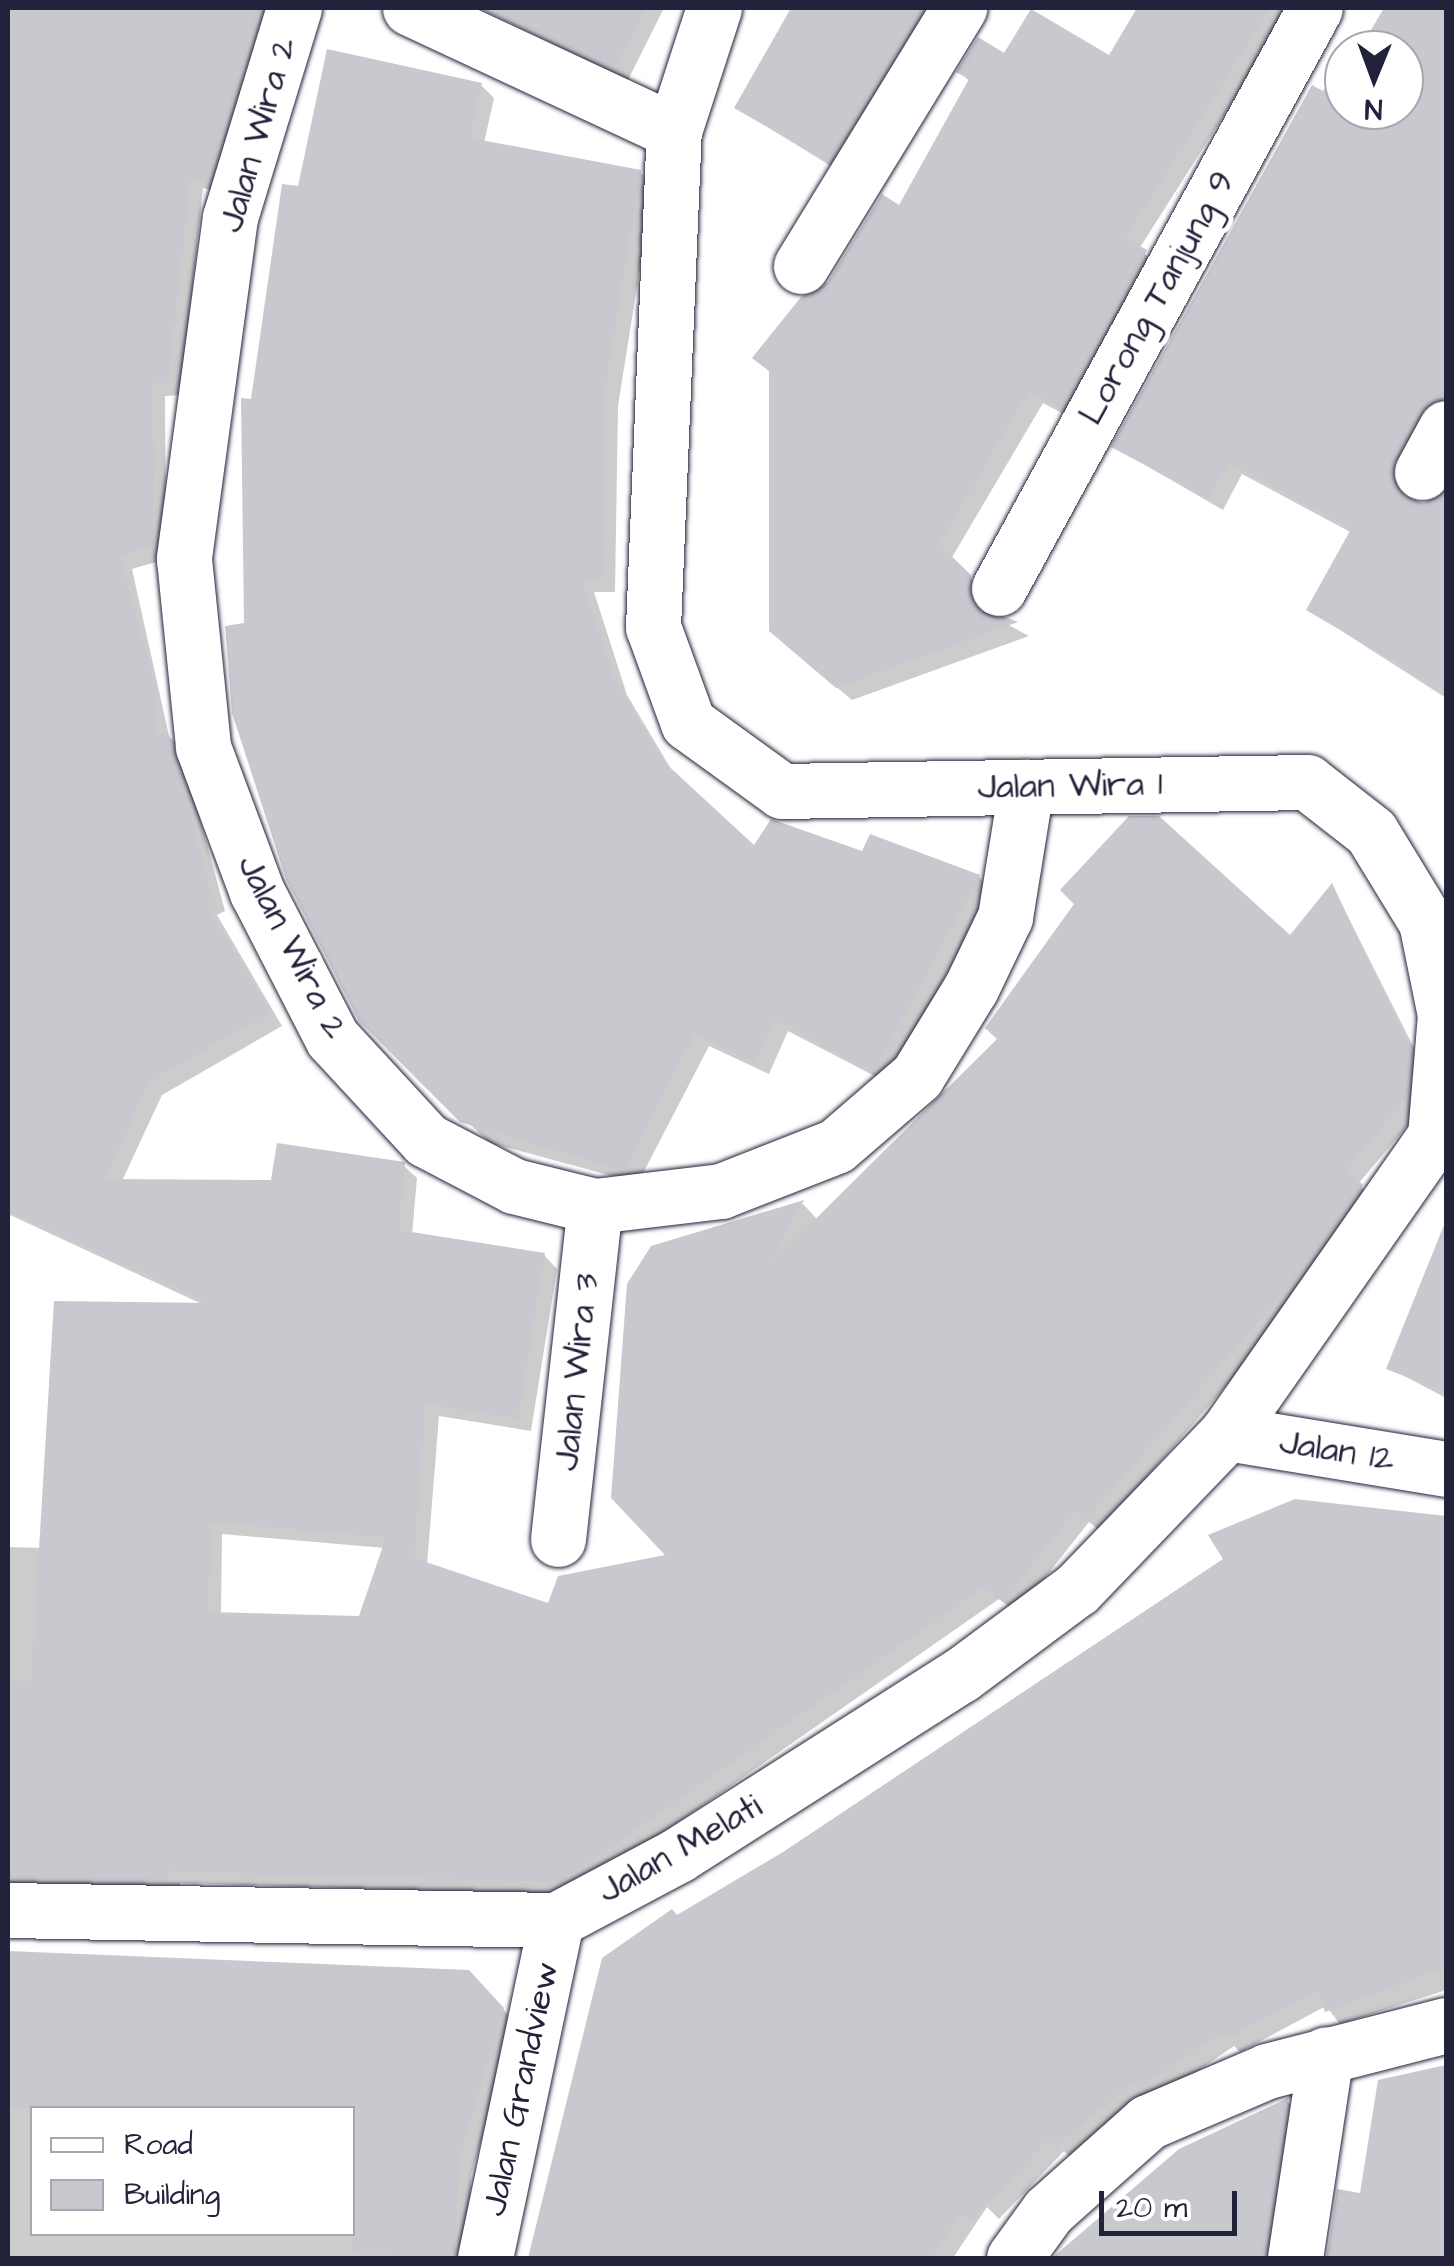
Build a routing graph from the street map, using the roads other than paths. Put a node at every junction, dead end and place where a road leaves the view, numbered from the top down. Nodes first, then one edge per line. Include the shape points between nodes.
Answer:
1 (294, 8) edge
2 (410, 8) edge
3 (714, 8) edge
4 (960, 8) edge
5 (1316, 8) edge
6 (674, 131) junction
7 (801, 266) dead end
8 (999, 588) dead end
9 (1026, 786) junction
10 (595, 1206) junction
11 (1226, 1433) junction
12 (1446, 1469) edge
13 (558, 1539) dead end
14 (8, 1910) edge
15 (556, 1920) junction
16 (1446, 2025) edge
17 (1326, 2054) junction
18 (485, 2258) edge
19 (1014, 2258) edge
20 (1294, 2258) edge

1 - 10 street, Jalan Wira 2 via 230,217 184,559 204,747 257,892 332,1038 426,1140 514,1186
2 - 6 street
3 - 6 street, Jalan Wira 1
4 - 7 street
5 - 8 street, Lorong Tanjung 9
6 - 9 street, Jalan Wira 1 via 653,627 688,723 782,791
9 - 10 street, Jalan Wira 2 via 1006,917 916,1076 836,1146 720,1191
9 - 11 street, Jalan Wira 1 via 1307,782 1371,832 1426,922 1445,1015 1435,1136
10 - 13 street, Jalan Wira 3
11 - 12 street, Jalan 12
11 - 15 street, Jalan Melati via 1077,1589 962,1675 678,1855
14 - 15 street, Jalan Melati
15 - 18 street, Jalan Grandview
16 - 17 street
17 - 19 street via 1148,2122 1048,2211
17 - 20 street

